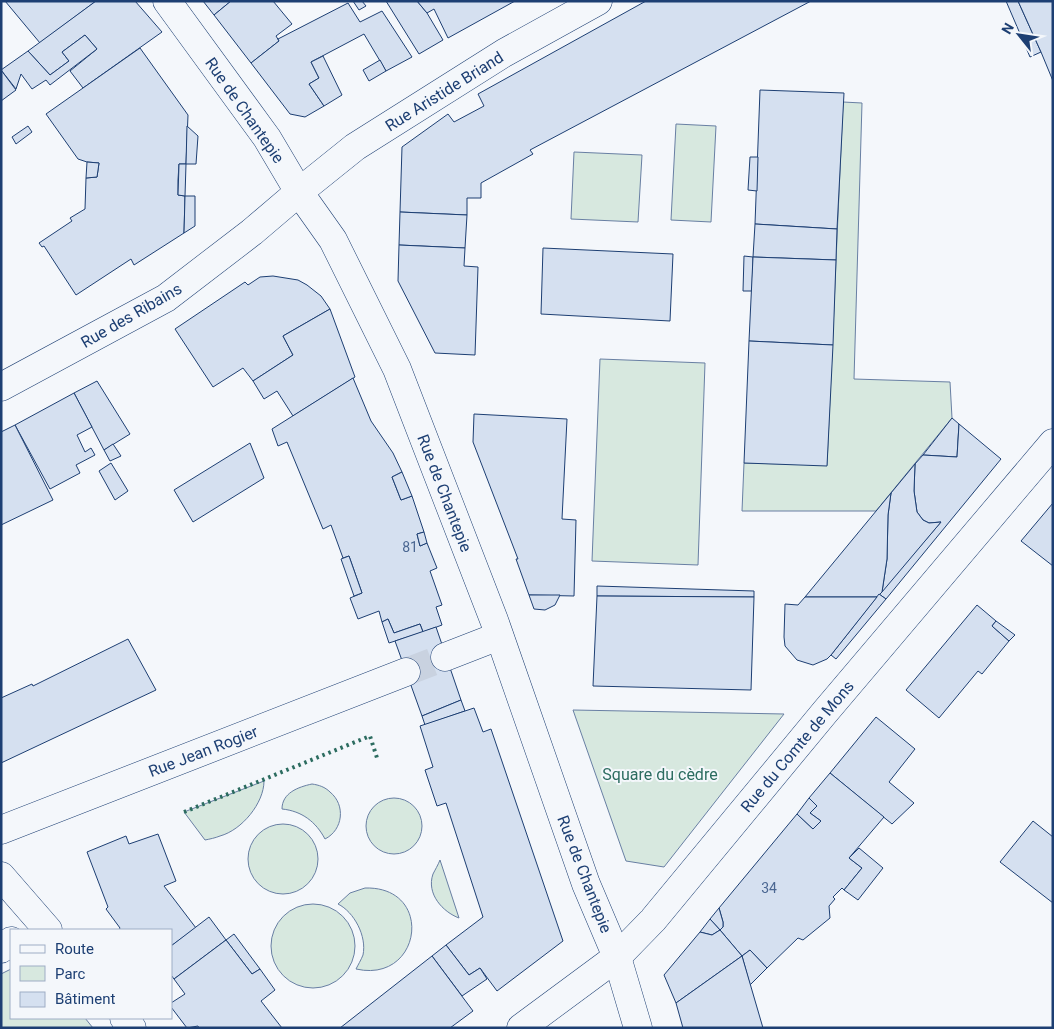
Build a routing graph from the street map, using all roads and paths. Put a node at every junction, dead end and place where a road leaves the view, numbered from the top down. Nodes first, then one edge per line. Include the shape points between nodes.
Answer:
1 (167, 1) edge
2 (598, 1) edge
3 (298, 192) junction
4 (1, 387) edge
5 (1053, 443) edge
6 (499, 636) junction
7 (445, 657) tunnel mouth
8 (406, 672) tunnel mouth
9 (1, 830) edge
10 (1, 876) edge
11 (38, 927) edge
12 (617, 957) junction
13 (522, 1028) edge
14 (638, 1028) edge

1 - 3 street, Rue de Chantepie via 267,138
2 - 3 street, Rue Aristide Briand via 504,53 355,147
3 - 4 street, Rue des Ribains via 166,298
3 - 6 street, Rue de Chantepie via 333,240 397,369
5 - 12 street, Rue du Comte de Mons via 653,920
6 - 7 street
6 - 12 street, Rue de Chantepie via 586,884
8 - 9 street, Rue Jean Rogier
10 - 11 street
12 - 13 street, Rue du Comte de Mons
12 - 14 street, Rue de Chantepie

